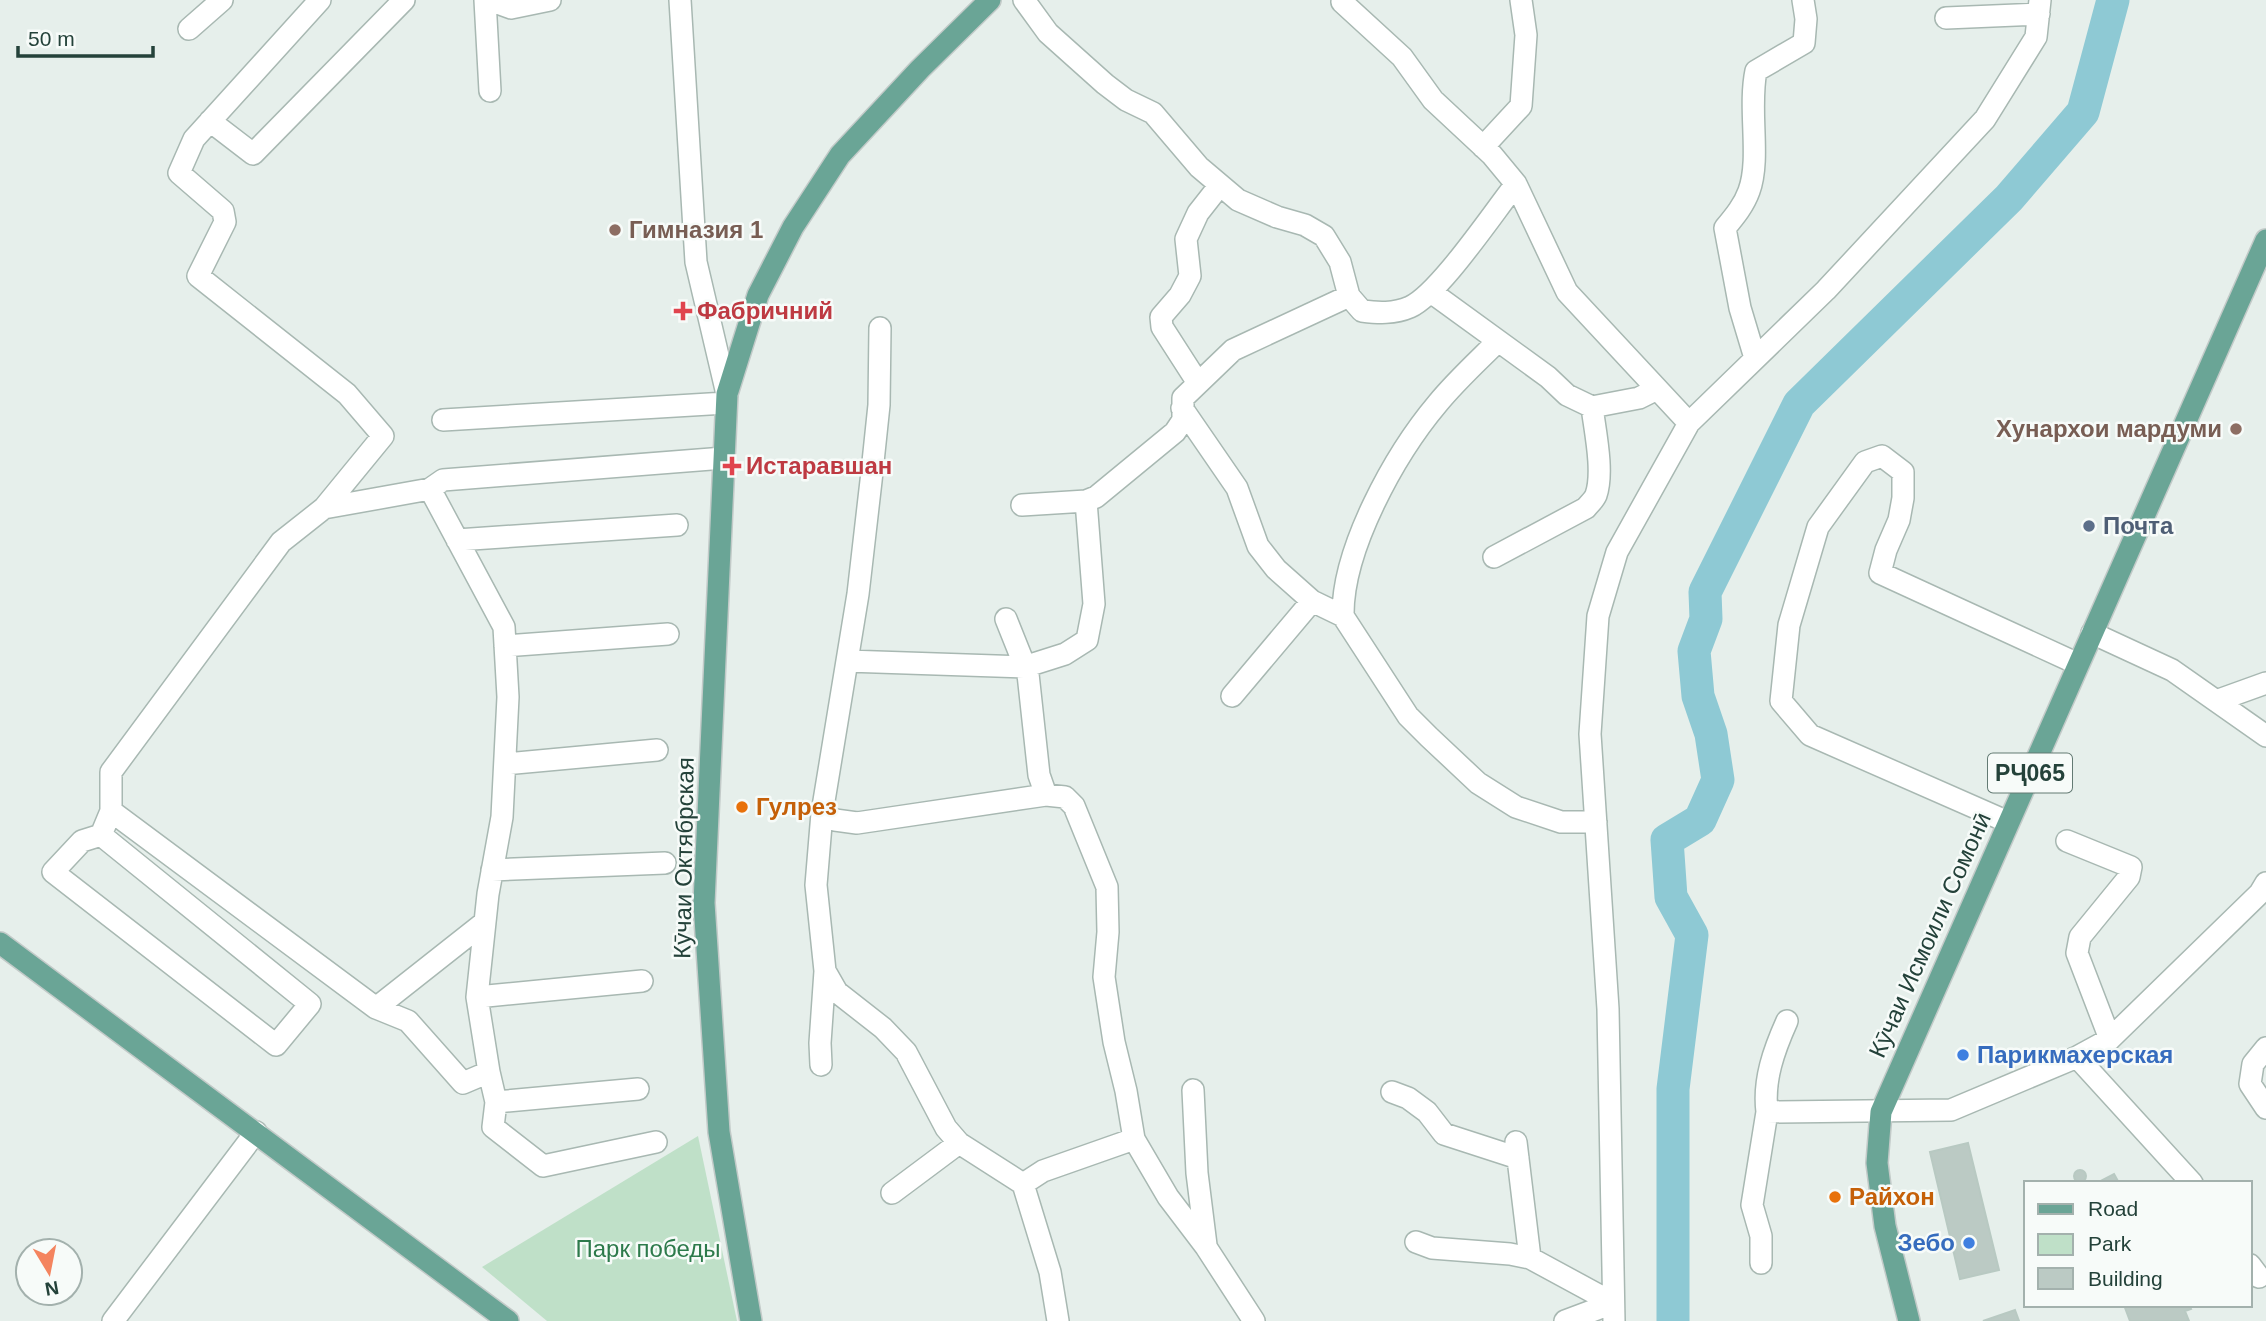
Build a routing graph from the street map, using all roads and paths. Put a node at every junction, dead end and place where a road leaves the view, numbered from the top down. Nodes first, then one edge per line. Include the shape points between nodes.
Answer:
1 (222, 0) edge
2 (320, 0) edge
3 (404, 0) edge
4 (487, 0) edge
5 (550, 0) edge
6 (680, 0) edge
7 (990, 0) edge
8 (1024, 0) edge
9 (1521, 0) edge
10 (1803, 0) edge
11 (1342, 2) dead end
12 (2039, 7) edge
13 (1946, 18) dead end
14 (189, 29) dead end
15 (490, 91) dead end
16 (210, 121) junction
17 (1483, 147) junction
18 (1516, 184) junction
19 (1220, 185) junction
20 (2266, 240) edge
21 (1431, 292) junction
22 (1349, 296) junction
23 (880, 328) dead end
24 (1498, 341) junction
25 (1755, 358) junction
26 (1198, 383) junction
27 (1657, 389) junction
28 (727, 398) junction
29 (1592, 407) junction
30 (1182, 408) junction
31 (443, 420) dead end
32 (1689, 423) junction
33 (724, 458) junction
34 (430, 489) junction
35 (1086, 501) junction
36 (1022, 505) dead end
37 (324, 508) junction
38 (677, 524) dead end
39 (457, 541) junction
40 (1494, 557) dead end
41 (1312, 601) junction
42 (1343, 616) junction
43 (1006, 619) dead end
44 (2092, 633) junction
45 (668, 634) dead end
46 (505, 646) junction
47 (847, 661) junction
48 (2078, 664) junction
49 (1024, 667) junction
50 (2266, 682) edge
51 (1232, 696) dead end
52 (2217, 701) junction
53 (2266, 736) edge
54 (657, 750) dead end
55 (505, 764) junction
56 (1046, 794) junction
57 (111, 811) junction
58 (822, 813) junction
59 (1596, 822) junction
60 (2008, 822) junction
61 (101, 835) junction
62 (2067, 841) dead end
63 (666, 863) dead end
64 (492, 870) junction
65 (2266, 883) edge
66 (485, 922) junction
67 (0, 943) edge
68 (825, 971) junction
69 (642, 981) dead end
70 (477, 998) junction
71 (376, 1008) junction
72 (1787, 1021) dead end
73 (2110, 1039) junction
74 (2266, 1048) edge
75 (2077, 1057) junction
76 (821, 1065) dead end
77 (489, 1072) junction
78 (638, 1089) dead end
79 (1193, 1090) dead end
80 (1392, 1093) dead end
81 (496, 1102) junction
82 (2266, 1108) edge
83 (1767, 1112) junction
84 (1881, 1112) junction
85 (256, 1132) junction
86 (1133, 1139) junction
87 (656, 1142) dead end
88 (959, 1143) junction
89 (2190, 1181) edge
90 (1023, 1184) junction
91 (892, 1193) dead end
92 (1416, 1242) dead end
93 (1206, 1247) junction
94 (1530, 1258) junction
95 (1761, 1263) dead end
96 (1614, 1312) edge
97 (113, 1321) edge
98 (508, 1321) edge
99 (751, 1321) edge
100 (1058, 1321) edge
101 (1254, 1321) edge
102 (1565, 1321) edge
103 (1909, 1321) edge

1 - 14 street
2 - 16 street
3 - 16 street via 253,154
4 - 5 street via 511,8
4 - 15 street
6 - 28 street via 696,262
7 - 28 main road, Кӯчаи Октябрская via 840,155 793,227 758,295
8 - 19 street via 1048,33 1115,92 1153,113
9 - 17 street via 1526,35 1521,106
10 - 25 street via 1807,19 1804,43 1756,72 1749,189 1725,228
11 - 17 street via 1402,57 1433,100
12 - 13 street
12 - 25 street via 2036,37 1985,119 1826,290
16 - 37 street via 194,139 179,173 223,211 225,222 198,276 347,394 383,436
17 - 18 street
18 - 21 street
18 - 27 street via 1567,292
19 - 22 street via 1238,200 1324,236 1340,262
19 - 26 street via 1186,239 1190,276 1161,317
20 - 44 main road, Кӯчаи Исмоили Сомонӣ / РҶ065
21 - 22 street via 1410,307 1385,314 1362,311
21 - 24 street
22 - 26 street via 1233,350
23 - 47 street via 879,405
24 - 29 street via 1567,395
24 - 42 street via 1438,402 1377,498 1355,543 1345,579
25 - 32 street
26 - 30 street via 1184,398
27 - 29 street via 1639,398
27 - 32 street
28 - 31 street
28 - 33 main road, Кӯчаи Октябрская
29 - 40 street via 1598,481 1595,496 1586,508
30 - 35 street via 1183,420 1175,432
30 - 41 street via 1237,488 1258,546
32 - 59 street via 1617,552 1598,616 1590,734
33 - 34 street via 443,480
33 - 99 main road, Кӯчаи Октябрская via 704,903 719,1132
34 - 37 street
34 - 39 street
35 - 36 street
35 - 49 street via 1094,604 1087,640 1065,654
37 - 57 street via 281,542 111,772
38 - 39 street
39 - 46 street via 504,627
41 - 42 street
41 - 51 street
42 - 59 street via 1408,716 1478,783 1516,807 1540,815
43 - 49 street
44 - 48 main road, Кӯчаи Исмоили Сомонӣ / РҶ065
44 - 52 street via 2172,670
45 - 46 street
46 - 55 street
47 - 49 street
47 - 58 street
48 - 60 main road, Кӯчаи Исмоили Сомонӣ / РҶ065
48 - 60 street via 1880,573 1903,498 1903,472 1882,456 1865,462 1818,527 1789,625 1781,701 1810,735
49 - 56 street via 1039,775
50 - 52 street
52 - 53 street
54 - 55 street
55 - 64 street
56 - 58 street via 856,823
56 - 86 street via 1065,797 1074,806 1107,887 1104,977
57 - 61 street
57 - 71 street
58 - 68 street via 816,885
59 - 96 street via 1608,1009
60 - 84 main road, Кӯчаи Исмоили Сомонӣ / РҶ065
61 - 61 street via 82,841 53,872 276,1045 310,1004
62 - 73 street via 2131,867 2129,877 2080,937 2077,953
63 - 64 street
64 - 66 street
65 - 73 street
66 - 70 street
66 - 71 street
67 - 85 main road
68 - 76 street
68 - 88 street via 837,992 906,1052 946,1128
69 - 70 street
70 - 77 street
71 - 77 street via 408,1021 463,1083
72 - 83 street via 1774,1051 1765,1095
73 - 75 street
74 - 82 street via 2253,1064 2250,1084
75 - 84 street via 1951,1110
75 - 89 street
77 - 81 street
78 - 81 street
79 - 93 street
80 - 94 street via 1427,1112 1444,1134 1517,1150
81 - 87 street via 492,1127 543,1166
83 - 84 street
83 - 95 street via 1752,1205 1761,1236
84 - 103 main road, Кӯчаи Исмоили Сомонӣ / РҶ065 via 1877,1163
85 - 97 street
85 - 98 main road
86 - 90 street via 1043,1171
86 - 93 street via 1168,1198
88 - 90 street
88 - 91 street
90 - 100 street via 1050,1272
92 - 94 street via 1432,1248
93 - 101 street
94 - 96 street
96 - 102 street

